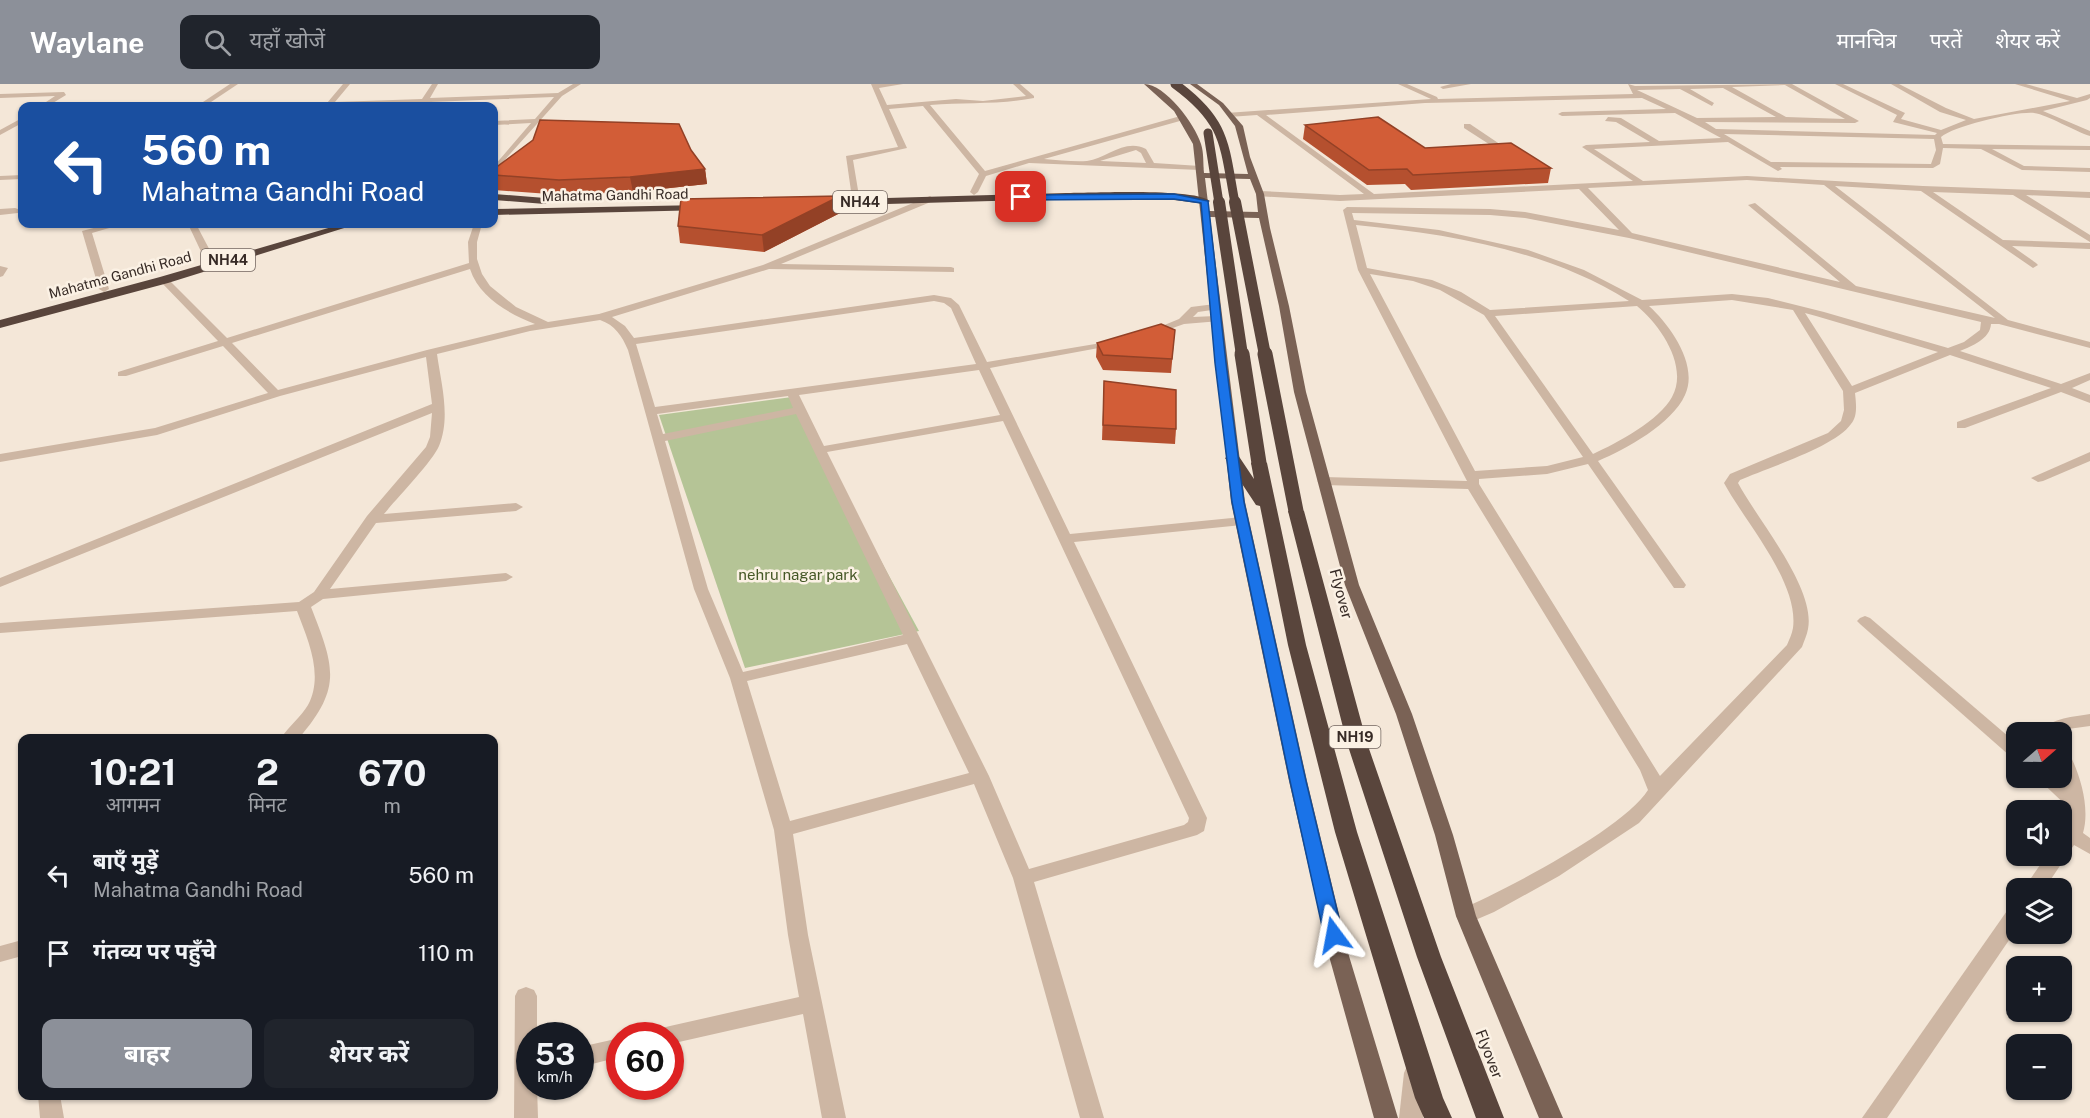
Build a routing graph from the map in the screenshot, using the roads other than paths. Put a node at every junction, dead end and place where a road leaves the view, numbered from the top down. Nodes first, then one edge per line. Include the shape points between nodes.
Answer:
1 (235, 84) edge
2 (347, 84) edge
3 (435, 84) edge
4 (578, 84) edge
5 (900, 84) edge
6 (1016, 84) edge
7 (1147, 84) edge
8 (1163, 84) edge
9 (1175, 84) edge
10 (1193, 84) edge
11 (1401, 84) edge
12 (1468, 84) edge
13 (1781, 84) edge
14 (1787, 84) edge
15 (1838, 84) edge
16 (1894, 84) edge
17 (2018, 84) edge
18 (875, 85) edge
19 (1441, 85) edge
20 (1632, 86) edge
21 (1724, 86) junction
22 (10, 87) dead end
23 (1682, 87) junction
24 (0, 89) edge
25 (560, 95) junction
26 (1456, 95) dead end
27 (0, 96) edge
28 (1643, 96) junction
29 (2090, 96) edge
30 (425, 100) junction
31 (1441, 100) junction
32 (2079, 100) junction
33 (50, 102) edge
34 (207, 102) edge
35 (332, 102) edge
36 (393, 102) edge
37 (924, 103) junction
38 (1712, 104) dead end
39 (1355, 106) junction
40 (886, 107) junction
41 (1677, 111) junction
42 (2036, 111) junction
43 (1364, 112) dead end
44 (1259, 113) junction
45 (1229, 115) junction
46 (1184, 117) junction
47 (1784, 118) junction
48 (1696, 120) junction
49 (536, 121) junction
50 (1974, 121) junction
51 (18, 122) edge
52 (498, 123) edge
53 (1467, 126) dead end
54 (1714, 131) junction
55 (0, 133) edge
56 (1938, 134) junction
57 (2090, 134) edge
58 (1730, 140) junction
59 (1656, 142) junction
60 (1940, 146) junction
61 (1981, 146) junction
62 (2090, 148) edge
63 (1509, 153) junction
64 (1494, 154) edge
65 (1518, 158) edge
66 (1029, 161) junction
67 (1089, 163) junction
68 (1772, 164) junction
69 (498, 165) edge
70 (1151, 166) junction
71 (2090, 170) edge
72 (1201, 172) junction
73 (983, 174) junction
74 (18, 177) edge
75 (1254, 177) junction
76 (0, 178) edge
77 (1790, 179) junction
78 (1554, 180) dead end
79 (1640, 182) junction
80 (1826, 183) junction
81 (1580, 185) junction
82 (1563, 186) junction
83 (1923, 189) junction
84 (974, 192) junction
85 (2014, 192) junction
86 (1260, 194) junction
87 (2090, 195) edge
88 (855, 196) junction
89 (1372, 196) junction
90 (498, 197) edge
91 (1340, 198) junction
92 (930, 199) junction
93 (530, 200) junction
94 (1205, 202) junction
95 (1752, 205) dead end
96 (1347, 210) junction
97 (0, 212) edge
98 (15, 212) dead end
99 (498, 212) edge
100 (515, 212) junction
101 (1263, 215) junction
102 (1351, 222) junction
103 (101, 228) edge
104 (194, 228) edge
105 (322, 228) edge
106 (339, 228) edge
107 (477, 228) edge
108 (1629, 235) junction
109 (2090, 239) edge
110 (2000, 243) junction
111 (2090, 246) edge
112 (210, 260) junction
113 (473, 265) junction
114 (2033, 265) dead end
115 (766, 267) junction
116 (951, 270) dead end
117 (1363, 270) junction
118 (164, 280) junction
119 (104, 289) junction
120 (1855, 289) junction
121 (1641, 304) junction
122 (1797, 308) junction
123 (1216, 313) junction
124 (1488, 314) junction
125 (600, 317) junction
126 (0, 318) edge
127 (1986, 320) junction
128 (2001, 321) junction
129 (0, 324) edge
130 (547, 325) junction
131 (631, 342) junction
132 (228, 343) junction
133 (2090, 345) edge
134 (431, 352) junction
135 (1951, 352) junction
136 (984, 366) junction
137 (122, 374) dead end
138 (2090, 376) edge
139 (2062, 388) junction
140 (1849, 391) junction
141 (792, 393) junction
142 (276, 394) junction
143 (2090, 399) edge
144 (436, 407) junction
145 (800, 410) junction
146 (652, 411) junction
147 (1008, 417) junction
148 (1961, 425) dead end
149 (659, 438) junction
150 (820, 450) junction
151 (2090, 456) edge
152 (0, 458) edge
153 (1233, 458) junction
154 (1592, 461) junction
155 (2038, 478) dead end
156 (1472, 480) junction
157 (1324, 481) junction
158 (516, 507) dead end
159 (1268, 511) junction
160 (372, 519) junction
161 (1242, 521) junction
162 (1065, 539) junction
163 (506, 577) dead end
164 (0, 584) edge
165 (1679, 585) dead end
166 (319, 594) junction
167 (303, 606) junction
168 (1865, 621) dead end
169 (0, 628) edge
170 (913, 638) junction
171 (738, 678) junction
172 (2090, 720) edge
173 (2072, 723) edge
174 (293, 734) edge
175 (2006, 743) edge
176 (980, 776) junction
177 (2072, 780) edge
178 (2056, 788) edge
179 (1657, 790) junction
180 (2083, 814) edge
181 (783, 830) junction
182 (2072, 832) edge
183 (2072, 843) edge
184 (2090, 847) edge
185 (1023, 878) junction
186 (1466, 916) junction
187 (2006, 928) edge
188 (18, 949) edge
189 (0, 954) edge
190 (526, 996) dead end
191 (811, 1003) junction
192 (527, 1022) edge
193 (684, 1032) edge
194 (1417, 1059) junction
195 (50, 1100) edge
196 (527, 1100) edge
197 (52, 1118) edge
198 (526, 1118) edge
199 (834, 1118) edge
200 (1092, 1118) edge
201 (1386, 1118) edge
202 (1411, 1118) edge
203 (1438, 1118) edge
204 (1490, 1118) edge
205 (1551, 1118) edge
206 (1874, 1118) edge

1 - 34 street
2 - 35 street
3 - 30 street
4 - 25 street
5 - 18 street
6 - 37 street via 1032,97 983,103
7 - 46 main road via 1164,95
8 - 159 highway, NH19, bridge via 1198,116 1211,141
9 - 204 highway, Flyover / NH19, bridge via 1212,117 1222,135 1296,511 1357,743 1426,947
10 - 45 main road via 1221,104
11 - 31 street
12 - 19 street
13 - 21 street
14 - 47 street via 1855,121
15 - 56 street via 1902,115 1896,120
16 - 50 street via 1943,110
17 - 32 street
18 - 40 street
19 - 26 street
20 - 23 street
20 - 28 street
21 - 23 street
21 - 47 street
22 - 24 street
23 - 38 street
25 - 30 street via 469,95
25 - 49 street
27 - 33 street via 63,94
28 - 31 street
28 - 41 street
29 - 32 street
30 - 36 street
31 - 39 street
32 - 42 street
37 - 40 street
37 - 73 street
39 - 43 street
39 - 44 street
40 - 88 street via 903,148 849,158
41 - 48 street
41 - 59 street via 1562,118 1617,119
42 - 50 street
42 - 57 street
44 - 45 street
44 - 89 street
45 - 75 main road via 1239,126
46 - 66 street
46 - 72 main road via 1197,144
47 - 48 street
48 - 54 street
49 - 52 street
49 - 69 street
50 - 56 street
51 - 55 street
53 - 63 street
54 - 56 street
54 - 58 street
56 - 60 street
58 - 59 street
58 - 68 street
59 - 79 street via 1586,147
60 - 61 street
60 - 68 street via 1935,166
61 - 62 street
61 - 71 street via 2022,168
63 - 64 street
63 - 65 street
66 - 67 street
66 - 73 street
67 - 70 street
67 - 70 street via 1137,148 1144,152
68 - 77 street
70 - 72 street
72 - 75 main road
72 - 94 main road
73 - 84 street
74 - 76 street
75 - 86 main road
77 - 79 street
77 - 80 street
78 - 82 street
79 - 81 street
80 - 83 street
80 - 128 street via 1997,313
81 - 82 street
81 - 108 street
82 - 89 street
83 - 85 street
83 - 110 street
84 - 88 highway, NH44
84 - 94 highway, NH44
85 - 87 street
85 - 109 street
86 - 91 street
86 - 101 main road
88 - 92 highway, NH44 via 808,201
89 - 91 street
90 - 93 highway, Mahatma Gandhi Road
91 - 96 street
92 - 94 highway, NH44 via 1115,196
92 - 115 street
93 - 100 highway
93 - 100 highway, Mahatma Gandhi Road via 714,205
94 - 101 main road
94 - 123 main road
95 - 120 street
96 - 102 street
96 - 108 street via 1508,213
97 - 98 street
99 - 100 highway, Mahatma Gandhi Road
101 - 157 main road via 1300,392
102 - 117 street
102 - 121 street via 1437,231 1512,248 1590,276
103 - 119 street via 87,231
104 - 112 street
105 - 112 highway, Mahatma Gandhi Road / NH44
106 - 118 highway, Mahatma Gandhi Road / NH44
107 - 113 street
108 - 120 street
110 - 111 street
110 - 114 street
112 - 119 highway, Mahatma Gandhi Road / NH44
113 - 130 street via 489,292 505,307
113 - 132 street
115 - 116 street
115 - 125 street
117 - 124 street via 1439,285
117 - 156 street
118 - 129 highway, Mahatma Gandhi Road / NH44
118 - 132 street
119 - 126 highway, Mahatma Gandhi Road / NH44
120 - 127 street
121 - 122 street via 1732,297
121 - 124 street
121 - 154 street via 1668,338 1677,355 1684,385 1674,405 1643,432
122 - 135 street
122 - 140 street
123 - 136 street via 1195,309 1183,321 1133,338
123 - 153 main road
124 - 154 street
125 - 130 street
125 - 131 street via 611,319
127 - 128 street
127 - 135 street via 1986,331 1979,338
128 - 133 street
130 - 134 street
131 - 136 street via 940,298 955,307
131 - 146 street
132 - 137 street
132 - 142 street
134 - 142 street
134 - 144 street
135 - 139 street
135 - 140 street
136 - 141 street
136 - 147 street
138 - 139 street
139 - 143 street
139 - 148 street
140 - 179 street via 1850,410 1842,429 1732,480 1732,487 1788,579 1798,604 1801,635 1794,647
141 - 145 street
141 - 146 street
142 - 152 street via 157,431
144 - 160 street via 432,448
144 - 164 street
145 - 149 street
145 - 150 street
146 - 149 street
147 - 150 street
147 - 162 street
149 - 171 street via 701,589
150 - 170 street
151 - 155 street
153 - 159 highway
153 - 161 main road
154 - 156 street via 1550,471
154 - 165 street
156 - 157 street
156 - 179 street via 1649,770
157 - 186 main road via 1352,585 1404,714
158 - 160 street
159 - 194 highway, NH19 via 1297,645 1346,832
160 - 166 street
161 - 162 street
161 - 201 main road via 1339,957
162 - 185 street via 1199,822 1180,834
163 - 166 street
166 - 167 street
167 - 169 street
167 - 174 street via 319,647 321,688 312,711
168 - 175 street
170 - 171 street
170 - 176 street
171 - 181 street
172 - 173 street
176 - 181 street
176 - 185 street
177 - 180 street
178 - 180 street
179 - 186 street via 1648,806 1609,836 1487,908
180 - 182 street
181 - 191 street
183 - 184 street
185 - 200 street
186 - 205 main road
187 - 206 street
188 - 189 street
190 - 192 street
191 - 193 street
191 - 199 street
194 - 202 street
194 - 203 highway, NH19
195 - 197 street
196 - 198 street

